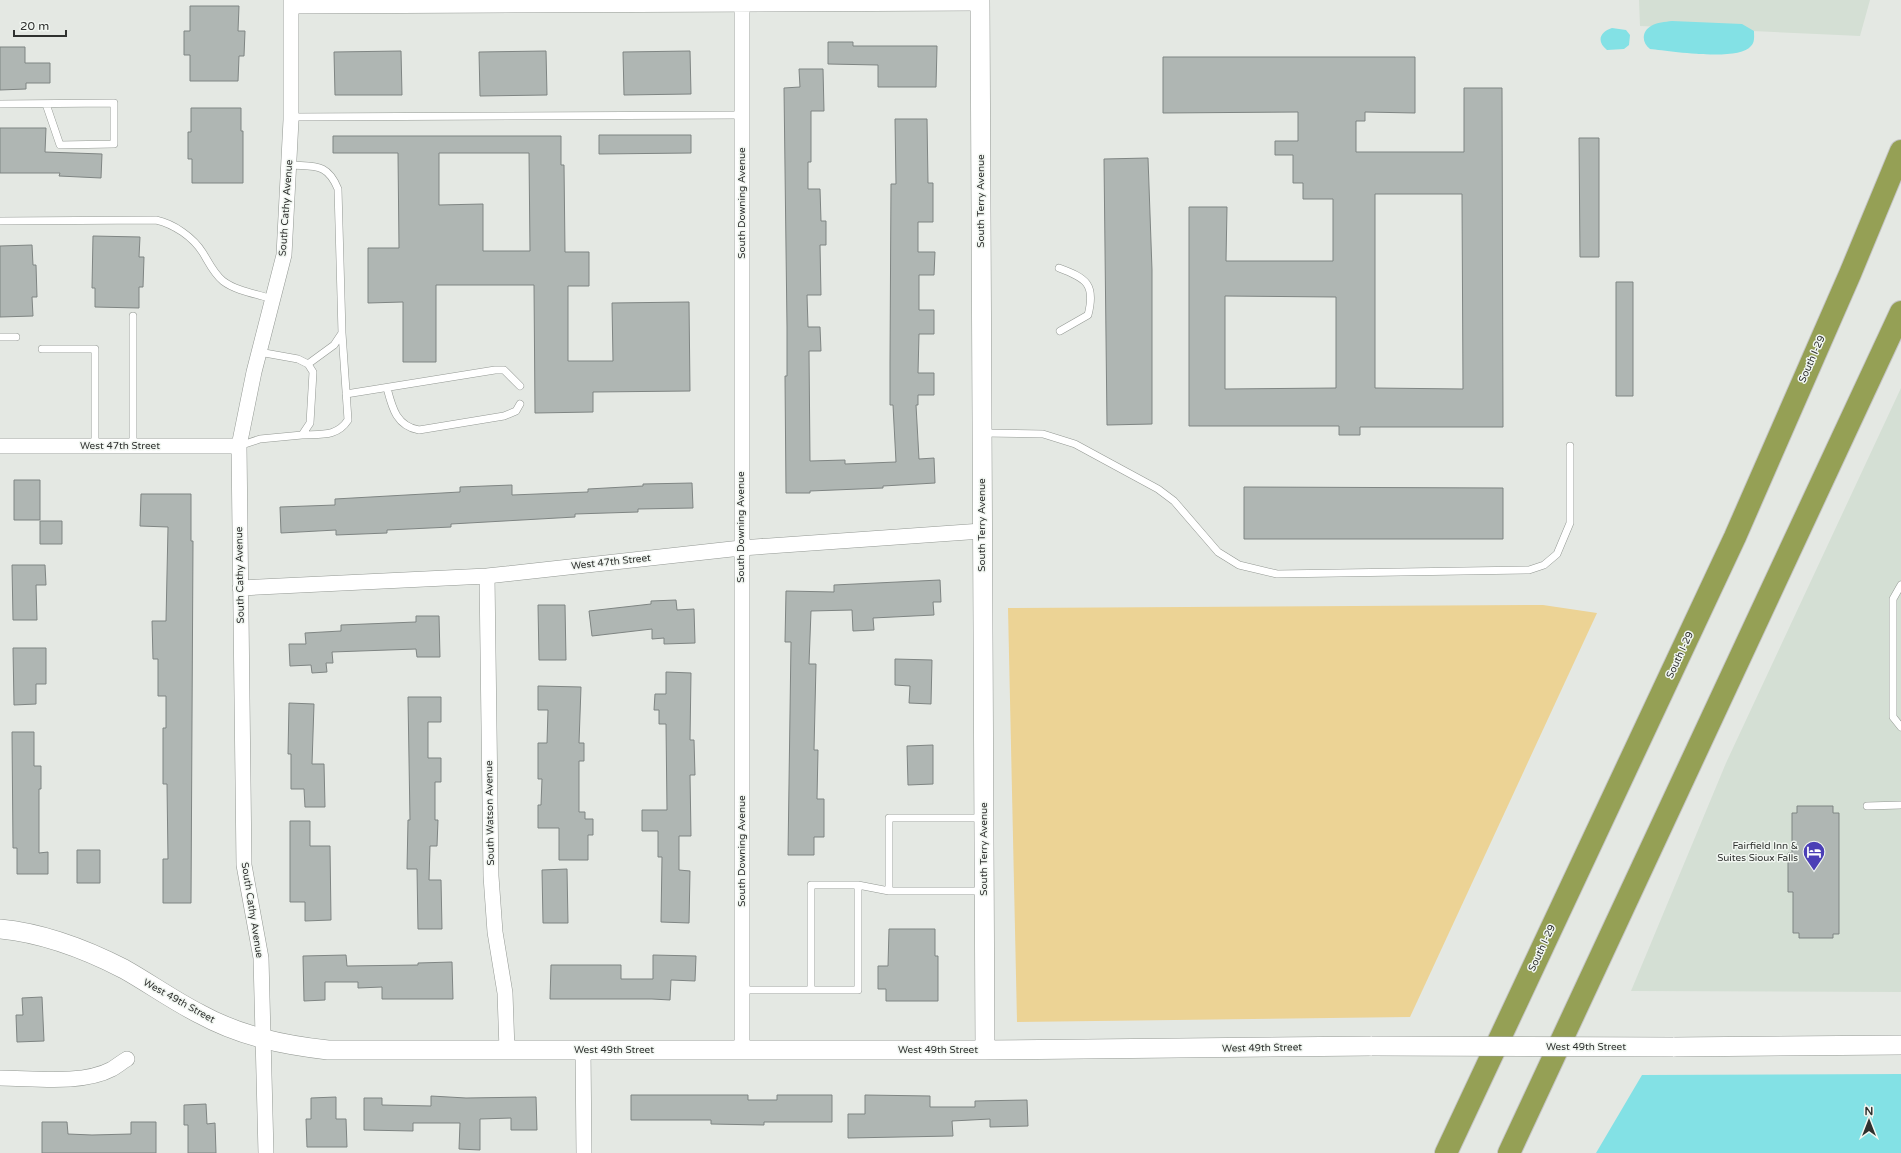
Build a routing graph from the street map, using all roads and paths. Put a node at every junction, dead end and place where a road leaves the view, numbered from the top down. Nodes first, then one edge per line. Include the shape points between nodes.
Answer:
1 (517, 2) edge
2 (980, 2) edge
3 (291, 3) edge
4 (742, 4) junction
5 (0, 104) edge
6 (46, 104) junction
7 (742, 115) junction
8 (291, 117) junction
9 (1901, 150) edge
10 (289, 165) junction
11 (0, 221) edge
12 (1059, 268) dead end
13 (273, 299) junction
14 (1901, 312) edge
15 (133, 316) dead end
16 (1060, 331) dead end
17 (342, 333) junction
18 (0, 337) edge
19 (16, 337) dead end
20 (42, 349) dead end
21 (259, 352) junction
22 (308, 364) junction
23 (520, 386) dead end
24 (387, 388) junction
25 (346, 394) junction
26 (520, 404) dead end
27 (982, 433) junction
28 (302, 435) junction
29 (0, 446) edge
30 (95, 446) junction
31 (133, 446) junction
32 (239, 446) junction
33 (1570, 446) dead end
34 (982, 531) junction
35 (741, 548) junction
36 (487, 576) junction
37 (1901, 585) edge
38 (240, 588) junction
39 (1901, 728) edge
40 (1901, 805) edge
41 (1867, 806) dead end
42 (984, 818) junction
43 (858, 885) junction
44 (889, 891) junction
45 (984, 891) junction
46 (0, 929) edge
47 (742, 990) junction
48 (811, 990) junction
49 (262, 1039) junction
50 (1901, 1045) edge
51 (507, 1050) junction
52 (583, 1050) junction
53 (742, 1050) junction
54 (985, 1050) junction
55 (128, 1058) dead end
56 (0, 1078) edge
57 (266, 1153) edge
58 (584, 1153) edge
59 (1446, 1153) edge
60 (1509, 1153) edge

1 - 3 street
1 - 4 street
2 - 4 street
2 - 27 street, South Terry Avenue
3 - 8 street, South Cathy Avenue
4 - 7 street, South Downing Avenue
5 - 6 lane
6 - 6 lane via 114,103 114,144 60,145
7 - 8 lane
7 - 35 street, South Downing Avenue
8 - 10 street, South Cathy Avenue
9 - 59 highway, South I-29 via 1735,538
10 - 13 street, South Cathy Avenue via 284,255
10 - 17 lane via 320,167 332,176 338,189
11 - 13 lane via 156,220 170,223 191,239 214,272 224,281
12 - 16 lane via 1078,275 1086,281 1090,291 1088,315
13 - 21 street, South Cathy Avenue
14 - 60 highway
15 - 31 lane
17 - 22 lane via 334,345
17 - 25 lane
18 - 19 lane
20 - 30 lane via 95,349
21 - 22 lane via 298,359
21 - 32 street, South Cathy Avenue
22 - 28 lane via 313,372 312,408 310,423
23 - 24 lane via 504,370 495,370
24 - 25 lane
24 - 26 lane via 392,406 401,422 409,428 418,430 504,416 516,411
25 - 28 lane via 348,420 342,428 334,433
27 - 33 lane via 1043,434 1075,444 1174,501 1218,552 1239,566 1277,574 1529,570 1544,565 1557,554 1570,523
27 - 34 street, South Terry Avenue
28 - 32 lane via 260,438
29 - 30 street, West 47th Street
30 - 31 street, West 47th Street
31 - 32 street, West 47th Street
32 - 38 street, South Cathy Avenue
34 - 35 street, West 47th Street
34 - 42 street, South Terry Avenue
35 - 36 street, West 47th Street
35 - 47 street, South Downing Avenue
36 - 38 street, West 47th Street
36 - 51 street, South Watson Avenue via 491,876 495,932 505,993
37 - 39 lane via 1893,599 1893,717
38 - 49 street, South Cathy Avenue via 244,865 261,958
40 - 41 lane
42 - 44 lane via 889,818
42 - 45 street, South Terry Avenue
43 - 44 lane
43 - 48 lane via 811,885
43 - 48 lane via 858,990
44 - 45 lane
45 - 54 street, South Terry Avenue
46 - 49 street, West 49th Street via 45,937 87,952 124,970 200,1014 236,1031
47 - 48 lane
47 - 53 street, South Downing Avenue
49 - 51 street, West 49th Street via 328,1050
49 - 57 street, South Cathy Avenue
50 - 54 street, West 49th Street, bridge
51 - 52 street, West 49th Street
52 - 53 street, West 49th Street
52 - 58 street
53 - 54 street, West 49th Street
55 - 56 street via 111,1070 81,1077

